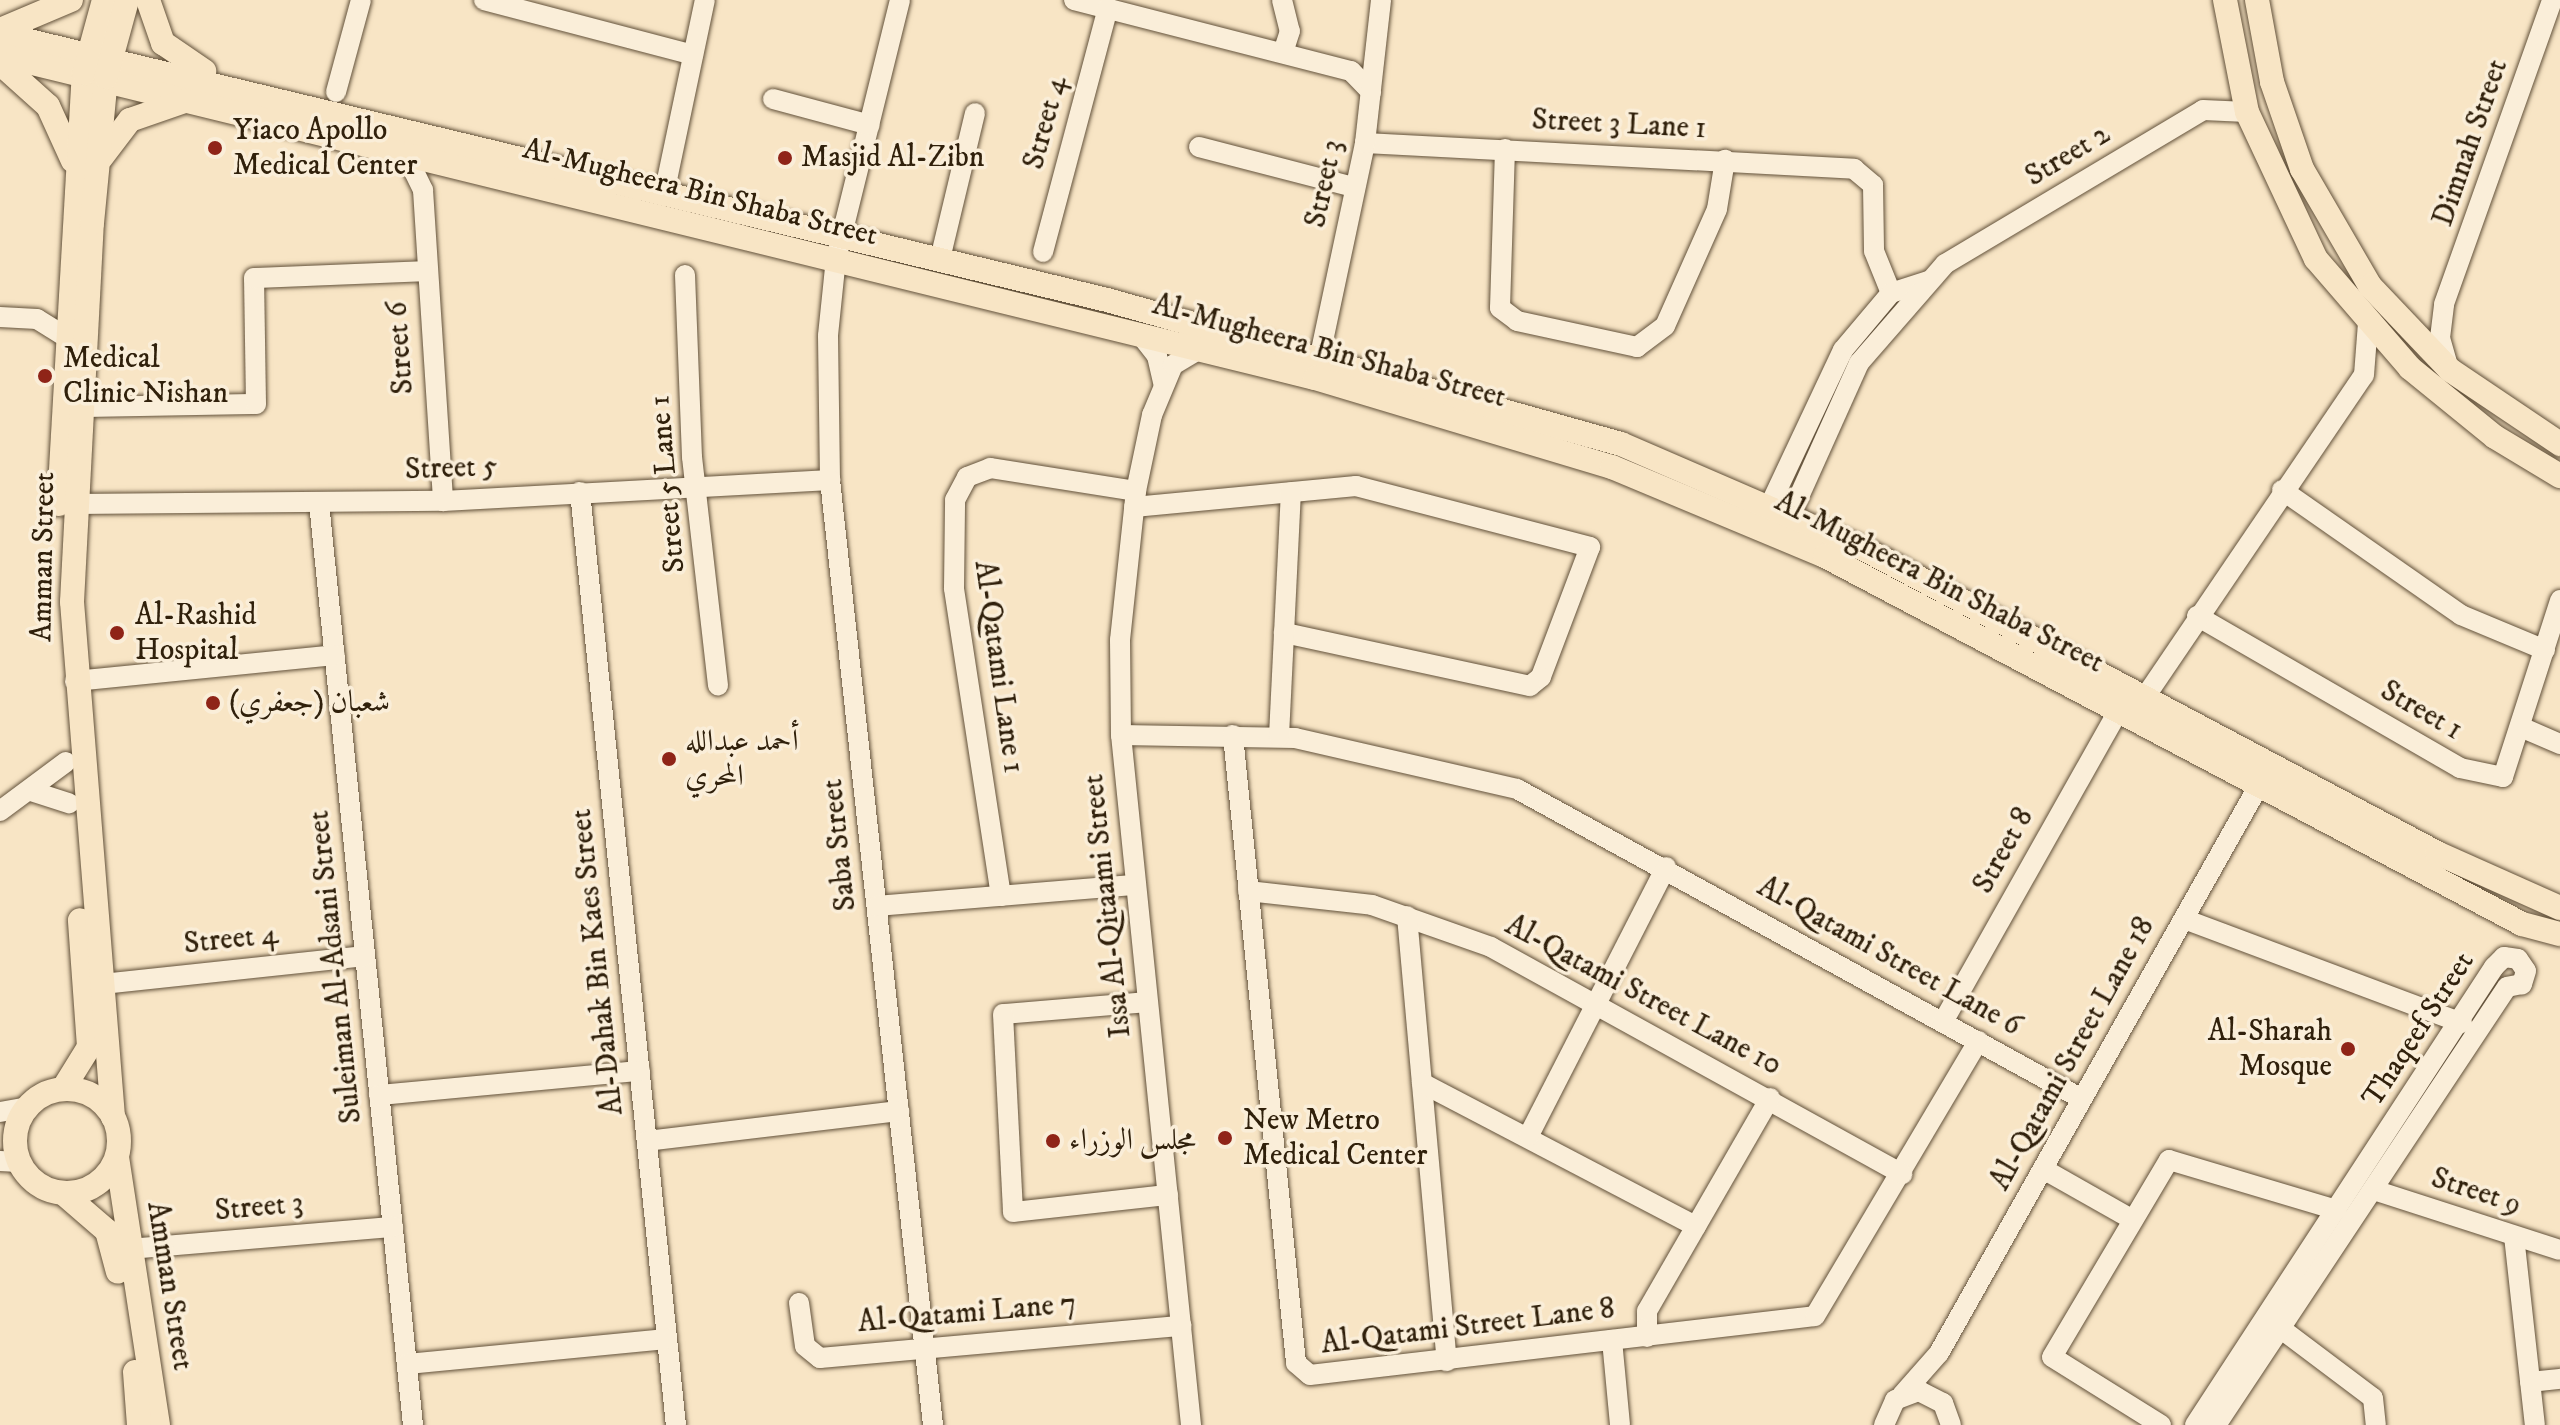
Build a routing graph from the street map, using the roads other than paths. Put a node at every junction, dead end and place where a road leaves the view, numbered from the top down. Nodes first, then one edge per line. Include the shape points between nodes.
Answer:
1 (71, 0) edge
2 (104, 0) edge
3 (127, 0) edge
4 (148, 0) edge
5 (361, 0) edge
6 (484, 0) edge
7 (705, 0) edge
8 (900, 0) edge
9 (1074, 0) edge
10 (1282, 0) edge
11 (1381, 0) edge
12 (2225, 0) edge
13 (2257, 0) edge
14 (2552, 0) edge
15 (1108, 8) junction
16 (0, 32) edge
17 (1283, 53) junction
18 (0, 55) edge
19 (693, 55) junction
20 (0, 63) edge
21 (98, 65) junction
22 (336, 92) dead end
23 (1371, 92) junction
24 (260, 97) junction
25 (773, 99) dead end
26 (190, 101) junction
27 (2247, 112) junction
28 (975, 113) dead end
29 (870, 125) junction
30 (1365, 143) junction
31 (1199, 147) dead end
32 (1505, 149) junction
33 (406, 155) junction
34 (1725, 160) junction
35 (458, 167) junction
36 (87, 168) junction
37 (1354, 187) junction
38 (423, 190) junction
39 (664, 194) junction
40 (841, 234) junction
41 (1043, 252) dead end
42 (836, 258) junction
43 (940, 259) junction
44 (425, 271) junction
45 (685, 275) dead end
46 (1928, 281) junction
47 (1891, 293) junction
48 (69, 301) junction
49 (2444, 304) junction
50 (0, 317) edge
51 (37, 319) junction
52 (2368, 323) junction
53 (2403, 325) junction
54 (1140, 334) junction
55 (67, 338) junction
56 (1200, 349) junction
57 (1317, 367) junction
58 (2410, 368) junction
59 (2450, 370) junction
60 (2364, 375) junction
61 (1163, 383) junction
62 (81, 407) junction
63 (2560, 444) edge
64 (2558, 477) edge
65 (830, 480) junction
66 (697, 487) junction
67 (2282, 490) junction
68 (580, 492) junction
69 (1291, 492) junction
70 (1135, 499) junction
71 (443, 501) junction
72 (319, 503) junction
73 (75, 504) junction
74 (1776, 520) junction
75 (2560, 600) edge
76 (2197, 616) junction
77 (1284, 633) junction
78 (2545, 650) junction
79 (335, 655) junction
80 (75, 681) junction
81 (718, 686) dead end
82 (2145, 697) junction
83 (2118, 711) junction
84 (2523, 728) junction
85 (1121, 735) junction
86 (1233, 735) junction
87 (1279, 736) junction
88 (2560, 744) edge
89 (66, 762) junction
90 (2259, 785) junction
91 (31, 791) junction
92 (69, 803) junction
93 (0, 811) edge
94 (1666, 867) junction
95 (1135, 885) junction
96 (1248, 891) junction
97 (2560, 892) edge
98 (2523, 894) junction
99 (1001, 896) junction
100 (877, 906) junction
101 (2560, 908) edge
102 (1407, 916) junction
103 (2184, 919) junction
104 (2522, 924) junction
105 (2560, 934) edge
106 (2560, 947) edge
107 (365, 956) junction
108 (103, 984) junction
109 (1598, 1000) junction
110 (1147, 1002) junction
111 (1943, 1022) junction
112 (2462, 1023) junction
113 (1978, 1041) junction
114 (640, 1071) junction
115 (1422, 1083) junction
116 (63, 1089) junction
117 (379, 1095) junction
118 (1770, 1098) junction
119 (2082, 1099) junction
120 (27, 1107) junction
121 (899, 1111) junction
122 (0, 1112) edge
123 (113, 1117) junction
124 (1529, 1135) junction
125 (647, 1141) junction
126 (117, 1157) junction
127 (9, 1161) edge
128 (2043, 1169) junction
129 (1902, 1174) junction
130 (2374, 1190) junction
131 (63, 1193) junction
132 (1168, 1195) junction
133 (2337, 1210) junction
134 (2133, 1220) junction
135 (1696, 1226) junction
136 (393, 1227) junction
137 (2514, 1236) junction
138 (130, 1249) junction
139 (2560, 1250) edge
140 (799, 1303) dead end
141 (1182, 1326) junction
142 (2280, 1328) junction
143 (1647, 1337) junction
144 (667, 1339) junction
145 (1612, 1340) junction
146 (925, 1346) junction
147 (1939, 1353) junction
148 (1447, 1361) junction
149 (407, 1364) junction
150 (2560, 1379) edge
151 (2530, 1382) junction
152 (1943, 1403) junction
153 (1892, 1409) edge
154 (2223, 1420) edge
155 (139, 1425) edge
156 (158, 1425) edge
157 (413, 1425) edge
158 (676, 1425) edge
159 (933, 1425) edge
160 (1191, 1425) edge
161 (1620, 1425) edge
162 (1865, 1425) edge
163 (1951, 1425) edge
164 (2161, 1425) edge
165 (2195, 1425) edge
166 (2376, 1425) edge
167 (2535, 1425) edge

1 - 16 main road
2 - 21 main road, Amman Street
3 - 21 main road, Amman Street
4 - 24 main road via 170,51
5 - 22 street
6 - 19 street
7 - 19 street
8 - 29 street
9 - 15 street
10 - 17 street via 1290,31
11 - 23 street, Street 3
12 - 27 main road
13 - 53 main road via 2272,82 2302,169 2330,225
14 - 49 street, Dimnah Street
15 - 17 street
15 - 41 street, Street 4
16 - 21 main road, Al-Mugheera Bin Shaba Street
17 - 23 street via 1351,71
18 - 21 main road, Al-Mugheera Bin Shaba Street
19 - 39 street
20 - 36 main road via 48,106
21 - 24 main road, Al-Mugheera Bin Shaba Street
21 - 26 main road, Al-Mugheera Bin Shaba Street
21 - 36 main road, Amman Street
23 - 30 street, Street 3
24 - 39 main road, Al-Mugheera Bin Shaba Street
25 - 29 street
26 - 33 main road, Al-Mugheera Bin Shaba Street
26 - 36 main road via 130,120
27 - 46 street, Street 2 via 2203,110 1971,247
27 - 52 main road via 2294,222
28 - 43 street
29 - 40 street
30 - 32 street, Street 3 Lane 1
30 - 37 street, Street 3
31 - 37 street
32 - 34 street, Street 3 Lane 1
32 - 34 street via 1500,308 1517,321 1637,347 1665,326 1717,209
33 - 35 main road, Al-Mugheera Bin Shaba Street
33 - 38 street, Street 6
34 - 47 street, Street 3 Lane 1 via 1868,176 1875,190 1874,251
35 - 38 street
35 - 42 main road, Al-Mugheera Bin Shaba Street
36 - 48 main road, Amman Street
36 - 62 main road, Amman Street
37 - 57 street, Street 3
38 - 44 street, Street 6
39 - 40 main road, Al-Mugheera Bin Shaba Street
40 - 42 street
40 - 43 main road, Al-Mugheera Bin Shaba Street
42 - 54 main road, Al-Mugheera Bin Shaba Street
42 - 65 street, Saba Street via 828,336
43 - 57 main road, Al-Mugheera Bin Shaba Street
44 - 62 street via 254,278 256,404
44 - 71 street, Street 6
45 - 66 street, Street 5 Lane 1
46 - 47 street, Street 2
46 - 74 street, Street 2 via 1846,385
47 - 74 street via 1829,372
48 - 51 street
48 - 55 main road, Amman Street
49 - 53 street via 2423,325
49 - 59 street, Dimnah Street via 2440,338
50 - 51 street
51 - 55 street
52 - 58 main road
52 - 60 street
53 - 59 main road
54 - 56 main road, Al-Mugheera Bin Shaba Street
54 - 61 street via 1157,356
55 - 89 main road, Amman Street via 56,634
56 - 57 main road, Al-Mugheera Bin Shaba Street
56 - 61 street, Issa Al-Qitaami Street via 1181,358
57 - 74 main road, Al-Mugheera Bin Shaba Street
58 - 60 street via 2389,365
58 - 64 main road via 2495,437
59 - 63 main road
60 - 67 street
61 - 70 street, Issa Al-Qitaami Street
62 - 73 main road, Amman Street
65 - 66 street, Street 5
65 - 100 street, Saba Street
66 - 68 street, Street 5
66 - 81 street, Street 5 Lane 1
67 - 76 street
67 - 78 street via 2461,615
68 - 71 street, Street 5
68 - 114 street, Al-Dahak Bin Kaes Street
69 - 70 street, Al-Qatami Lane 1
69 - 77 street
69 - 77 street, Al-Qatami Lane 1 via 1366,488 1590,547 1541,677 1530,686
70 - 85 street, Issa Al-Qitaami Street via 1120,640
70 - 99 street, Al-Qatami Lane 1 via 990,468 967,477 955,500 954,588
71 - 72 street, Street 5
72 - 73 street, Street 5
72 - 79 street, Suleiman Al-Adsani Street
73 - 80 main road, Amman Street
74 - 82 main road, Al-Mugheera Bin Shaba Street
74 - 83 main road, Al-Mugheera Bin Shaba Street
75 - 78 street, Street 1
76 - 82 street
76 - 84 street, Street 1 via 2460,768 2503,777
77 - 87 street
78 - 84 street, Street 1
79 - 80 street
79 - 107 street, Suleiman Al-Adsani Street
80 - 108 main road, Amman Street
82 - 98 main road, Al-Mugheera Bin Shaba Street
83 - 90 main road, Al-Mugheera Bin Shaba Street
83 - 111 street, Street 8
84 - 88 street
85 - 86 street, Al-Qatami Street Lane 6
85 - 95 street, Issa Al-Qitaami Street
86 - 87 street, Al-Qatami Street Lane 6
86 - 96 street, Al-Qatami Street Lane 8
87 - 94 street, Al-Qatami Street Lane 6 via 1500,783
89 - 91 street
89 - 92 main road, Amman Street
90 - 103 street, Al-Qatami Street Lane 18
90 - 104 main road, Al-Mugheera Bin Shaba Street
91 - 92 street
91 - 93 street
92 - 116 main road, Amman Street via 90,1037 83,1066
94 - 109 street
94 - 111 street, Al-Qatami Street Lane 6
95 - 99 street
95 - 110 street, Issa Al-Qitaami Street
96 - 102 street, Al-Qatami Street Lane 10 via 1346,899
96 - 148 street, Al-Qatami Street Lane 8 via 1296,1363 1316,1377
97 - 98 main road
98 - 101 main road, Al-Mugheera Bin Shaba Street
99 - 100 street
100 - 121 street, Saba Street
102 - 109 street, Al-Qatami Street Lane 10
102 - 115 street
103 - 112 street
103 - 119 street, Al-Qatami Street Lane 18
104 - 105 main road, Al-Mugheera Bin Shaba Street
104 - 106 main road
107 - 108 street, Street 4
107 - 117 street, Suleiman Al-Adsani Street
108 - 123 main road, Amman Street
109 - 118 street, Al-Qatami Street Lane 10
109 - 124 street
110 - 132 street, Issa Al-Qitaami Street
110 - 132 street via 1003,1014 1013,1212
111 - 113 street, Al-Qatami Street Lane 6
112 - 130 street, Thaqeef Street via 2498,961 2518,959 2526,971 2522,984 2507,987
112 - 133 street, Thaqeef Street
113 - 119 street, Al-Qatami Street Lane 6
113 - 129 street, Al-Qatami Street Lane 8
114 - 117 street
114 - 125 street, Al-Dahak Bin Kaes Street
115 - 124 street
115 - 148 street
116 - 120 main road
116 - 123 main road via 98,1099
117 - 136 street, Suleiman Al-Adsani Street
118 - 129 street, Al-Qatami Street Lane 10
118 - 135 street
119 - 128 street, Al-Qatami Street Lane 18
120 - 122 street
120 - 127 main road
121 - 125 street
121 - 146 street, Saba Street
123 - 126 main road
124 - 135 street
125 - 144 street, Al-Dahak Bin Kaes Street
126 - 131 main road via 96,1185
126 - 138 main road, Amman Street
127 - 131 main road via 41,1187
128 - 134 street
128 - 147 street, Al-Qatami Street Lane 18
129 - 143 street, Al-Qatami Street Lane 8 via 1815,1316
130 - 137 street, Street 9
130 - 142 street, Thaqeef Street
131 - 155 main road, Amman Street via 92,1213 114,1246
132 - 141 street, Issa Al-Qitaami Street
133 - 134 street via 2169,1160
133 - 165 street, Thaqeef Street
134 - 164 street via 2052,1357
135 - 143 street via 1647,1311
136 - 138 street, Street 3
136 - 149 street, Suleiman Al-Adsani Street
137 - 139 street, Street 9
137 - 151 street
138 - 156 main road, Amman Street
140 - 146 street, Al-Qatami Lane 7 via 805,1346 815,1356
141 - 146 street, Al-Qatami Lane 7
141 - 160 street, Issa Al-Qitaami Street
142 - 154 street, Thaqeef Street
142 - 166 street via 2373,1398
143 - 145 street, Al-Qatami Street Lane 8
144 - 149 street
144 - 158 street, Al-Dahak Bin Kaes Street
145 - 148 street, Al-Qatami Street Lane 8
145 - 161 street
146 - 159 street, Saba Street
147 - 152 street
147 - 153 street, Al-Qatami Street Lane 18
149 - 157 street, Suleiman Al-Adsani Street
150 - 151 street
151 - 167 street
152 - 153 street via 1919,1391
152 - 163 street
153 - 162 street, Al-Qatami Street Lane 18

